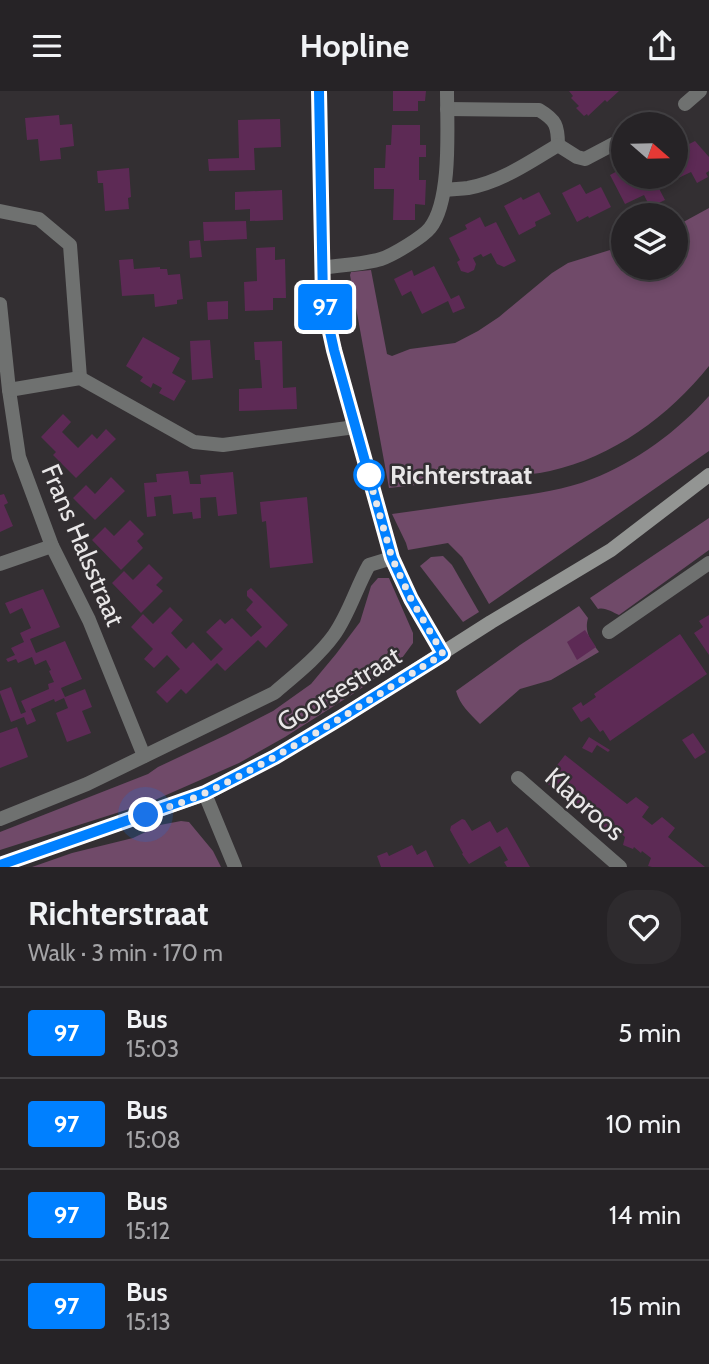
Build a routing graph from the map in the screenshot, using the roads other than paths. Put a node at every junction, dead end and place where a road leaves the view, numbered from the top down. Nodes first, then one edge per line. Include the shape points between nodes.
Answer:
1 (319, 91) edge
2 (447, 91) edge
3 (700, 91) edge
4 (685, 104) dead end
5 (447, 109) junction
6 (558, 145) junction
7 (611, 145) edge
8 (445, 190) junction
9 (0, 211) edge
10 (322, 268) junction
11 (0, 304) edge
12 (80, 378) junction
13 (9, 390) junction
14 (355, 427) junction
15 (709, 475) edge
16 (52, 546) junction
17 (392, 558) junction
18 (709, 563) edge
19 (0, 564) edge
20 (609, 632) dead end
21 (443, 654) junction
22 (144, 757) junction
23 (518, 778) dead end
24 (205, 793) junction
25 (0, 819) edge
26 (0, 865) edge
27 (235, 867) edge
28 (620, 867) edge

1 - 10 street
2 - 5 street
3 - 4 street
5 - 6 street via 539,110 551,117 558,129
5 - 8 street
6 - 7 street via 585,159
6 - 8 street via 492,180
8 - 10 street via 430,229 403,248 380,259
9 - 12 street via 39,219 70,245
10 - 14 street via 327,320
11 - 13 street, Frans Halsstraat
12 - 13 street
12 - 14 street via 194,442 223,446
13 - 16 street, Frans Halsstraat via 19,457
14 - 17 street
15 - 21 main road, Goorsestraat via 611,550
16 - 19 street
16 - 22 street, Frans Halsstraat via 89,620
17 - 21 street
17 - 22 street via 369,565 334,634 274,693
18 - 20 street
21 - 24 main road, Goorsestraat via 286,750
22 - 25 street
23 - 28 street, Klaproos
24 - 26 main road, Goorsestraat
24 - 27 street

